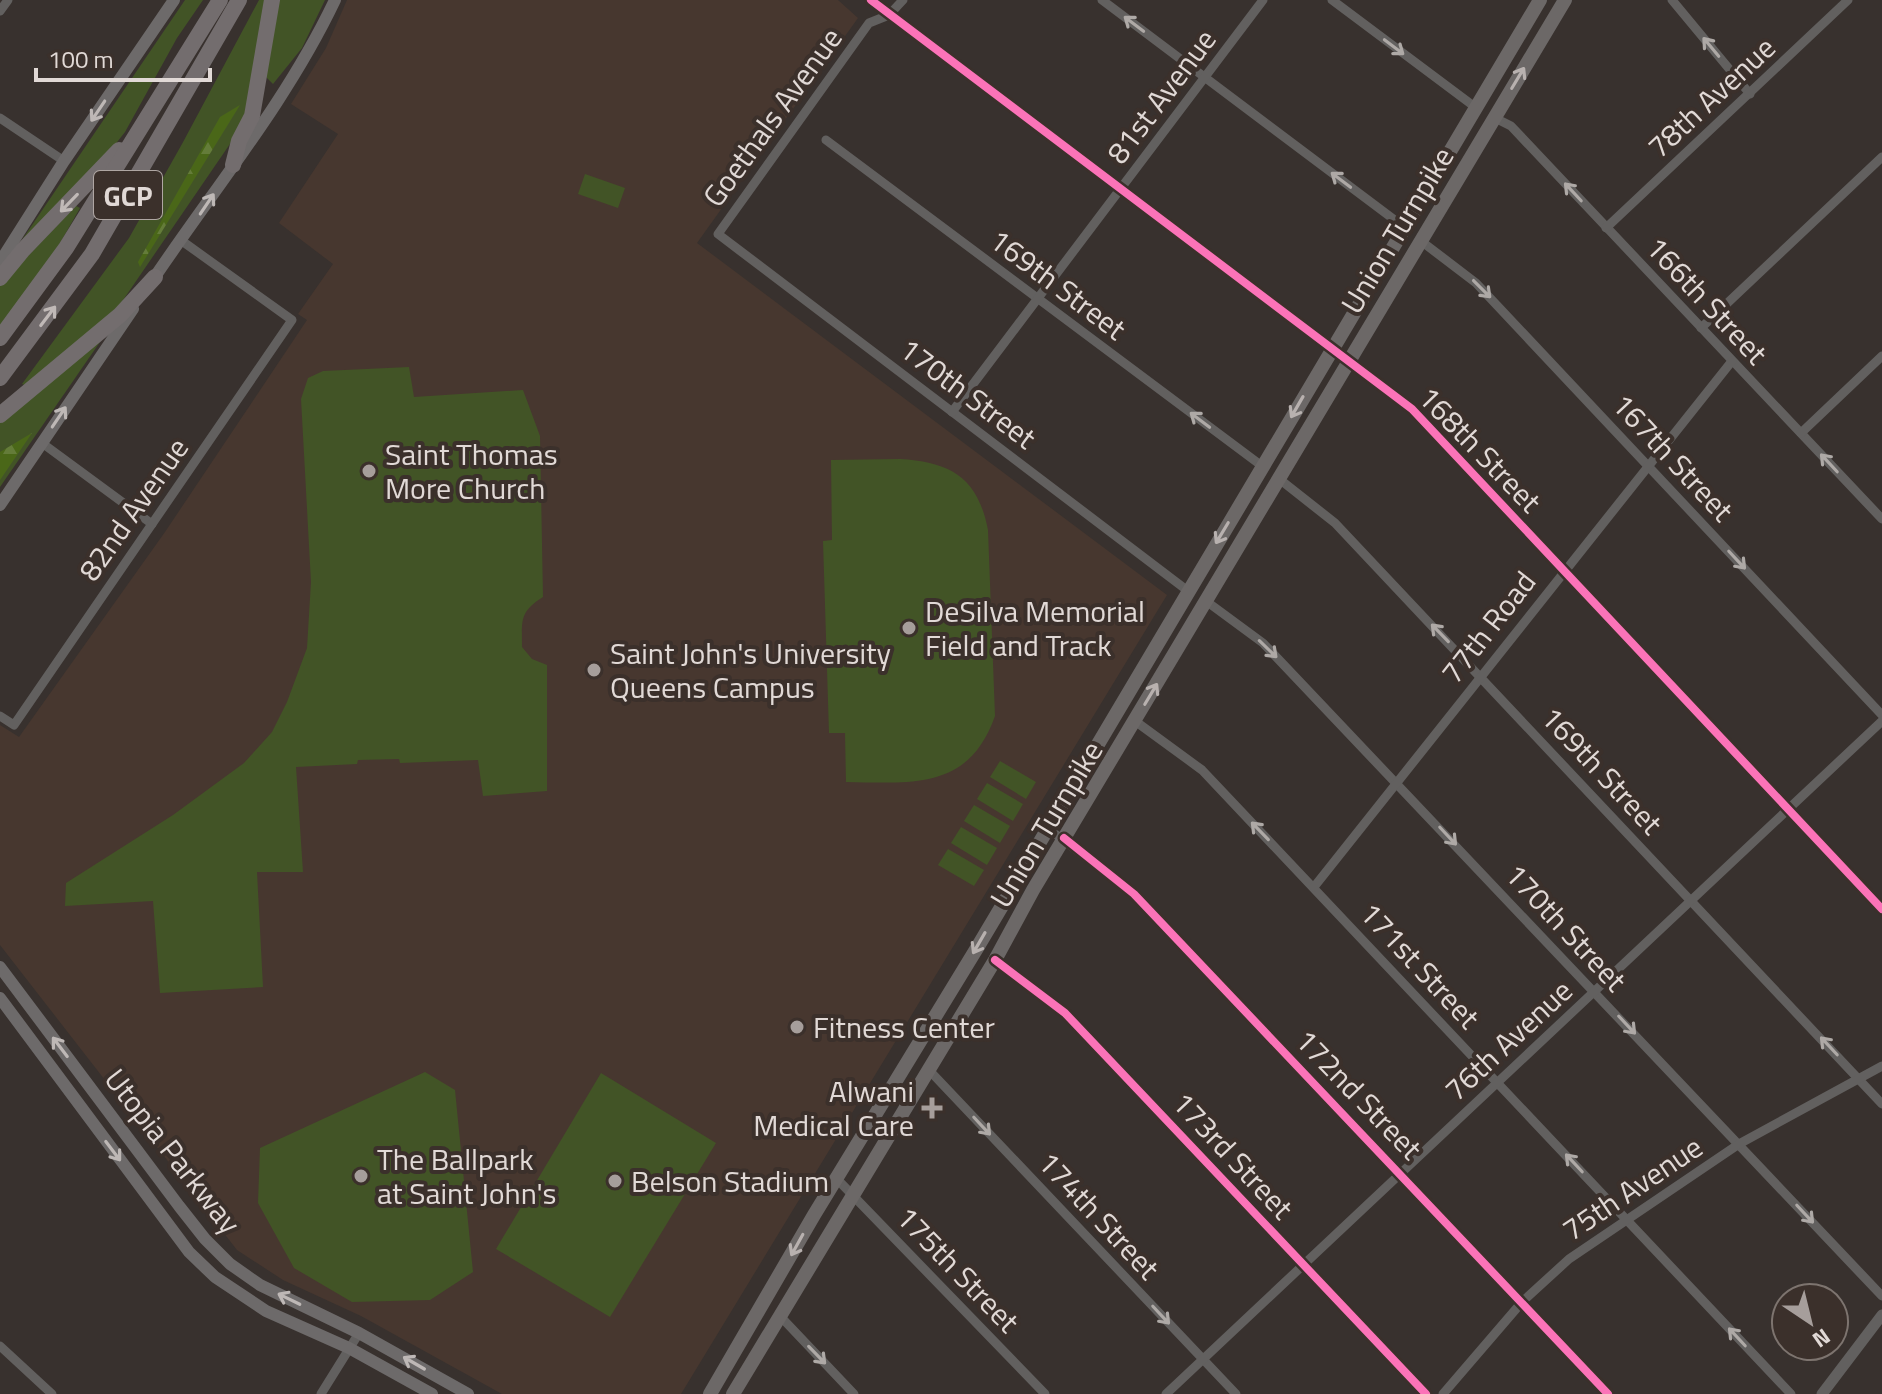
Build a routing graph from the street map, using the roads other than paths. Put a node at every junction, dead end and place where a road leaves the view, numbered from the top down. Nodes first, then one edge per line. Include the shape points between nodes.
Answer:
1 (8, 0) edge
2 (174, 0) edge
3 (220, 0) edge
4 (239, 0) edge
5 (272, 0) edge
6 (335, 0) edge
7 (871, 0) edge
8 (903, 0) edge
9 (1102, 0) edge
10 (1263, 0) edge
11 (1332, 0) edge
12 (1540, 0) edge
13 (1565, 0) edge
14 (1672, 0) edge
15 (1848, 0) edge
16 (0, 11) edge
17 (889, 15) junction
18 (1205, 78) junction
19 (1750, 94) junction
20 (1475, 107) junction
21 (0, 118) edge
22 (1495, 118) junction
23 (141, 125) junction
24 (826, 140) dead end
25 (1882, 157) edge
26 (64, 161) junction
27 (233, 165) junction
28 (1122, 188) junction
29 (1404, 227) junction
30 (1606, 228) junction
31 (718, 234) joint
32 (182, 241) junction
33 (1421, 241) junction
34 (0, 262) edge
35 (155, 277) junction
36 (0, 278) edge
37 (1038, 299) junction
38 (1701, 328) junction
39 (0, 338) edge
40 (1332, 348) junction
41 (1882, 356) edge
42 (1348, 361) junction
43 (1732, 361) junction
44 (0, 378) edge
45 (952, 412) junction
46 (0, 415) edge
47 (1801, 433) junction
48 (42, 443) junction
49 (1647, 465) junction
50 (1262, 466) junction
51 (1278, 478) junction
52 (0, 505) edge
53 (1882, 519) edge
54 (152, 524) junction
55 (1564, 570) junction
56 (1188, 591) junction
57 (1206, 601) junction
58 (1481, 676) junction
59 (0, 716) edge
60 (1882, 718) edge
61 (1135, 721) junction
62 (1397, 782) junction
63 (1788, 809) junction
64 (1046, 827) junction
65 (1064, 838) junction
66 (1314, 887) junction
67 (1691, 900) junction
68 (1882, 909) edge
69 (995, 960) junction
70 (0, 967) edge
71 (1594, 991) junction
72 (0, 998) edge
73 (1882, 1066) edge
74 (928, 1069) junction
75 (1859, 1079) junction
76 (1498, 1082) junction
77 (1882, 1104) edge
78 (1739, 1144) junction
79 (1401, 1173) junction
80 (836, 1178) junction
81 (853, 1193) junction
82 (1627, 1220) junction
83 (1304, 1265) junction
84 (1882, 1296) edge
85 (1522, 1302) junction
86 (1882, 1315) edge
87 (780, 1316) junction
88 (359, 1333) junction
89 (0, 1346) edge
90 (349, 1348) junction
91 (1203, 1360) junction
92 (52, 1394) edge
93 (321, 1394) edge
94 (432, 1394) edge
95 (468, 1394) edge
96 (710, 1394) edge
97 (733, 1394) edge
98 (854, 1394) edge
99 (1045, 1394) edge
100 (1166, 1394) edge
101 (1236, 1394) edge
102 (1426, 1394) edge
103 (1443, 1394) edge
104 (1608, 1394) edge
105 (1791, 1394) edge
106 (1822, 1394) edge

1 - 16 street
2 -> 26 main road
3 - 23 highway, GCP
44 -> 4 highway, GCP via 92,254
5 - 27 highway via 252,116
6 - 27 main road via 285,92
7 - 17 street, 168th Street
8 - 17 street, Goethals Avenue
18 -> 9 street
10 - 18 street, 81st Avenue
11 -> 20 street
12 - 20 main road, Union Turnpike
22 -> 13 main road, Union Turnpike
19 -> 14 street
15 - 19 street, 78th Avenue
17 - 28 street, 168th Street
17 - 31 street, Goethals Avenue via 869,23
18 - 28 street, 81st Avenue
29 -> 18 street
19 - 30 street, 78th Avenue
20 - 29 main road, Union Turnpike
21 - 26 street
30 -> 22 street, 166th Street via 1511,126
22 - 33 main road, Union Turnpike
23 -> 36 highway
23 - 39 highway, GCP via 66,248
24 - 37 street, 169th Street
25 - 38 street
26 - 34 main road
32 -> 27 main road
28 - 37 street, 81st Avenue
28 - 40 street, 168th Street
29 - 40 main road, Union Turnpike
30 - 38 street, 166th Street
31 - 45 street, 170th Street
32 - 35 main road
32 - 54 street, 82nd Avenue via 292,320
33 - 42 main road, Union Turnpike
33 -> 49 street, 167th Street via 1476,283
35 - 46 highway via 120,315
48 -> 35 main road
37 - 45 street, 81st Avenue
50 -> 37 street, 169th Street
38 - 43 street, 166th Street
40 - 42 street, 168th Street
40 -> 50 main road, Union Turnpike
41 - 47 street
42 - 51 main road, Union Turnpike
42 - 55 street, 168th Street via 1412,409
43 - 47 street, 166th Street
43 - 49 street, 77th Road
45 - 56 street, 170th Street
53 -> 47 street, 166th Street
48 - 52 main road
48 - 54 street
49 - 55 street, 77th Road
49 -> 60 street, 167th Street
50 -> 56 main road, Union Turnpike
51 - 57 main road, Union Turnpike
58 -> 51 street, 169th Street via 1335,523
54 - 59 street, 82nd Avenue via 14,725
55 - 58 street, 77th Road
55 - 63 street, 168th Street
56 - 64 main road, Union Turnpike
61 -> 57 main road, Union Turnpike
57 -> 62 street, 170th Street via 1263,643
58 - 62 street, 77th Road
58 - 67 street, 169th Street
60 - 63 street, 76th Avenue
61 - 65 main road, Union Turnpike
66 -> 61 street, 171st Street via 1202,770
62 - 66 street, 77th Road
62 -> 71 street, 170th Street
63 - 67 street, 76th Avenue
63 - 68 street, 168th Street
64 - 65 street, 172nd Street
64 -> 80 main road, Union Turnpike
65 - 69 main road, Union Turnpike
65 - 79 street, 172nd Street via 1134,894
66 - 76 street, 171st Street
67 - 71 street, 76th Avenue
75 -> 67 street, 169th Street
69 - 74 main road, Union Turnpike
69 - 83 street, 173rd Street via 1065,1013
88 -> 70 main road, Utopia Parkway via 260,1285 205,1239
71 - 76 street, 76th Avenue
71 -> 78 street, 170th Street
72 -> 90 main road, Utopia Parkway via 189,1252 215,1277 266,1311
73 - 75 street, 75th Avenue
74 - 81 main road, Union Turnpike
74 -> 91 street, 174th Street
75 - 77 street, 169th Street
75 - 78 street, 75th Avenue
76 - 79 street, 76th Avenue
82 -> 76 street, 171st Street
78 - 82 street, 75th Avenue
78 -> 84 street, 170th Street
79 - 83 street, 76th Avenue
79 - 85 street, 172nd Street
80 - 81 street, 175th Street
80 -> 96 main road, Union Turnpike
81 - 87 main road, Union Turnpike
81 - 99 street, 175th Street
82 - 85 street, 75th Avenue via 1569,1259
105 -> 82 street, 171st Street
83 - 91 street, 76th Avenue
83 - 102 street, 173rd Street
85 - 103 street, 75th Avenue
85 - 104 street, 172nd Street
86 - 106 street
87 - 97 main road, Union Turnpike
87 -> 98 street
88 - 90 street
95 -> 88 main road, Utopia Parkway
89 - 92 street
90 - 93 street
90 - 94 main road, Utopia Parkway
91 - 100 street, 76th Avenue
91 - 101 street, 174th Street

